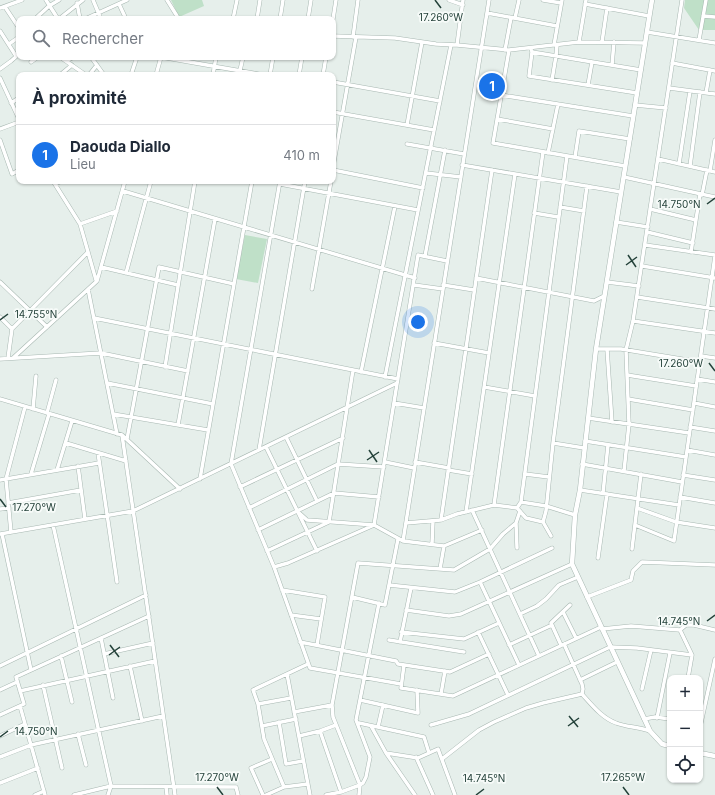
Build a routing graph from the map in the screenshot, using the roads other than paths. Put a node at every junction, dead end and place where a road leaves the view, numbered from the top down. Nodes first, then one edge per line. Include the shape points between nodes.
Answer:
1 (6, 0) edge
2 (22, 0) edge
3 (46, 0) edge
4 (59, 0) edge
5 (93, 0) edge
6 (127, 0) edge
7 (166, 0) edge
8 (237, 0) edge
9 (260, 0) edge
10 (283, 0) edge
11 (311, 0) edge
12 (336, 0) edge
13 (358, 0) edge
14 (449, 0) edge
15 (463, 0) edge
16 (489, 0) edge
17 (519, 0) edge
18 (543, 0) edge
19 (652, 0) edge
20 (682, 0) edge
21 (706, 0) edge
22 (80, 1) edge
23 (562, 1) edge
24 (586, 2) edge
25 (119, 4) junction
26 (463, 5) junction
27 (6, 6) junction
28 (49, 6) junction
29 (0, 8) edge
30 (607, 8) junction
31 (99, 13) junction
32 (486, 14) junction
33 (38, 16) edge
34 (56, 16) edge
35 (62, 16) edge
36 (80, 16) edge
37 (92, 16) edge
38 (100, 16) edge
39 (125, 16) edge
40 (177, 16) edge
41 (234, 16) edge
42 (257, 16) edge
43 (280, 16) edge
44 (308, 16) edge
45 (333, 16) edge
46 (649, 16) junction
47 (703, 16) junction
48 (513, 18) junction
49 (715, 18) edge
50 (16, 23) edge
51 (558, 26) junction
52 (0, 31) edge
53 (647, 32) junction
54 (336, 36) edge
55 (354, 37) junction
56 (676, 37) junction
57 (16, 39) edge
58 (699, 40) junction
59 (422, 42) junction
60 (579, 42) junction
61 (602, 42) junction
62 (614, 42) junction
63 (645, 43) junction
64 (715, 43) edge
65 (9, 44) junction
66 (451, 44) junction
67 (457, 45) junction
68 (556, 45) junction
69 (481, 48) junction
70 (507, 50) junction
71 (532, 50) junction
72 (16, 53) edge
73 (556, 56) junction
74 (16, 57) edge
75 (34, 60) edge
76 (93, 60) edge
77 (136, 60) edge
78 (160, 60) edge
79 (179, 60) edge
80 (215, 60) edge
81 (242, 60) edge
82 (272, 60) edge
83 (302, 60) edge
84 (326, 60) edge
85 (66, 61) edge
86 (31, 62) dead end
87 (592, 62) junction
88 (672, 63) junction
89 (72, 65) junction
90 (612, 65) junction
91 (97, 66) junction
92 (214, 66) junction
93 (0, 69) edge
94 (641, 70) junction
95 (710, 70) junction
96 (715, 71) edge
97 (64, 72) edge
98 (82, 72) edge
99 (92, 72) edge
100 (102, 72) edge
101 (132, 72) edge
102 (157, 72) edge
103 (213, 72) edge
104 (235, 72) edge
105 (239, 72) edge
106 (270, 72) edge
107 (300, 72) edge
108 (324, 72) edge
109 (0, 78) edge
110 (552, 80) junction
111 (336, 82) edge
112 (347, 84) junction
113 (588, 85) junction
114 (669, 88) junction
115 (690, 91) junction
116 (700, 92) junction
117 (637, 93) junction
118 (706, 93) junction
119 (715, 94) edge
120 (501, 95) junction
121 (412, 96) junction
122 (16, 100) edge
123 (440, 101) junction
124 (11, 103) junction
125 (558, 104) junction
126 (635, 105) junction
127 (666, 108) junction
128 (336, 113) edge
129 (16, 114) edge
130 (342, 114) junction
131 (633, 116) junction
132 (497, 119) junction
133 (16, 121) edge
134 (407, 125) junction
135 (0, 129) edge
136 (553, 129) junction
137 (434, 130) junction
138 (0, 140) edge
139 (630, 140) junction
140 (715, 140) edge
141 (408, 144) dead end
142 (431, 148) junction
143 (445, 150) junction
144 (336, 151) edge
145 (543, 152) junction
146 (5, 153) junction
147 (548, 153) junction
148 (464, 154) junction
149 (0, 155) edge
150 (566, 156) junction
151 (574, 157) junction
152 (658, 159) junction
153 (679, 164) junction
154 (462, 165) junction
155 (625, 166) junction
156 (690, 166) junction
157 (336, 170) edge
158 (492, 170) junction
159 (708, 171) junction
160 (16, 172) edge
161 (715, 172) edge
162 (426, 173) junction
163 (440, 174) junction
164 (515, 174) junction
165 (461, 177) junction
166 (624, 177) junction
167 (539, 178) junction
168 (563, 182) junction
169 (654, 183) junction
170 (55, 184) edge
171 (124, 184) edge
172 (150, 184) edge
173 (195, 184) edge
174 (251, 184) edge
175 (280, 184) edge
176 (284, 184) edge
177 (305, 184) edge
178 (330, 184) edge
179 (587, 186) junction
180 (423, 188) junction
181 (304, 189) junction
182 (123, 191) junction
183 (621, 192) junction
184 (328, 193) junction
185 (701, 194) junction
186 (715, 197) edge
187 (146, 198) junction
188 (395, 206) junction
189 (560, 206) junction
190 (650, 209) junction
191 (418, 210) junction
192 (117, 211) junction
193 (584, 211) junction
194 (190, 212) junction
195 (534, 213) junction
196 (558, 217) junction
197 (214, 219) junction
198 (696, 220) junction
199 (616, 222) junction
200 (80, 224) junction
201 (648, 227) junction
202 (244, 228) junction
203 (647, 232) junction
204 (271, 236) junction
205 (294, 243) junction
206 (693, 243) junction
207 (645, 245) junction
208 (319, 250) junction
209 (88, 252) junction
210 (691, 252) junction
211 (425, 256) junction
212 (715, 256) edge
213 (447, 261) junction
214 (642, 266) junction
215 (101, 267) junction
216 (382, 269) junction
217 (180, 272) junction
218 (126, 273) junction
219 (405, 276) junction
220 (204, 277) junction
221 (415, 278) junction
222 (476, 278) junction
223 (714, 278) edge
224 (156, 280) junction
225 (0, 282) edge
226 (97, 282) junction
227 (500, 282) junction
228 (607, 282) junction
229 (234, 284) junction
230 (178, 285) junction
231 (414, 285) junction
232 (443, 285) junction
233 (639, 286) junction
234 (524, 287) junction
235 (88, 289) junction
236 (312, 289) dead end
237 (443, 290) junction
238 (474, 290) junction
239 (548, 293) junction
240 (604, 296) junction
241 (637, 297) junction
242 (572, 298) junction
243 (708, 308) junction
244 (715, 309) edge
245 (30, 311) junction
246 (0, 317) edge
247 (94, 318) junction
248 (634, 321) junction
249 (47, 327) junction
250 (147, 328) junction
251 (12, 329) junction
252 (704, 332) junction
253 (170, 333) junction
254 (715, 333) edge
255 (194, 338) junction
256 (434, 343) junction
257 (223, 344) junction
258 (466, 349) junction
259 (596, 349) junction
260 (607, 349) junction
261 (251, 350) junction
262 (626, 350) junction
263 (101, 353) junction
264 (489, 353) junction
265 (275, 354) junction
266 (700, 356) junction
267 (8, 358) junction
268 (13, 358) junction
269 (715, 358) edge
270 (0, 359) edge
271 (141, 362) junction
272 (700, 362) junction
273 (165, 366) junction
274 (353, 370) junction
275 (188, 372) junction
276 (361, 372) junction
277 (627, 374) junction
278 (36, 376) dead end
279 (385, 377) junction
280 (697, 379) junction
281 (56, 380) dead end
282 (398, 381) junction
283 (715, 382) edge
284 (107, 383) junction
285 (696, 386) junction
286 (484, 387) junction
287 (136, 389) junction
288 (510, 392) junction
289 (535, 396) junction
290 (183, 398) junction
291 (0, 399) edge
292 (628, 400) junction
293 (394, 403) junction
294 (694, 403) junction
295 (213, 404) junction
296 (25, 406) junction
297 (348, 407) junction
298 (715, 407) edge
299 (424, 408) junction
300 (33, 409) junction
301 (693, 410) junction
302 (48, 413) junction
303 (113, 414) junction
304 (131, 417) junction
305 (588, 418) junction
306 (72, 421) junction
307 (612, 422) junction
308 (629, 424) junction
309 (178, 425) junction
310 (690, 427) junction
311 (208, 430) junction
312 (715, 431) edge
313 (689, 433) junction
314 (117, 434) junction
315 (122, 435) junction
316 (286, 437) junction
317 (343, 438) junction
318 (127, 439) junction
319 (585, 441) junction
320 (66, 443) junction
321 (553, 443) junction
322 (608, 445) junction
323 (266, 447) junction
324 (584, 448) junction
325 (626, 448) junction
326 (259, 450) junction
327 (687, 450) junction
328 (98, 453) junction
329 (715, 455) edge
330 (686, 457) junction
331 (297, 460) junction
332 (126, 461) junction
333 (100, 462) junction
334 (385, 462) junction
335 (415, 462) junction
336 (231, 464) junction
337 (338, 464) junction
338 (582, 464) junction
339 (78, 466) junction
340 (384, 467) junction
341 (414, 468) junction
342 (606, 468) junction
343 (448, 469) junction
344 (57, 470) junction
345 (277, 470) junction
346 (624, 471) junction
347 (31, 474) junction
348 (472, 474) junction
349 (525, 474) junction
350 (641, 474) junction
351 (683, 475) junction
352 (549, 477) junction
353 (6, 479) junction
354 (200, 479) junction
355 (0, 480) edge
356 (307, 480) junction
357 (715, 480) edge
358 (682, 482) junction
359 (240, 487) junction
360 (180, 489) junction
361 (81, 490) junction
362 (287, 490) junction
363 (580, 490) junction
364 (334, 493) junction
365 (605, 493) junction
366 (379, 497) junction
367 (680, 497) junction
368 (638, 498) junction
369 (317, 501) junction
370 (521, 502) junction
371 (8, 503) junction
372 (715, 503) edge
373 (494, 505) junction
374 (679, 505) junction
375 (546, 506) junction
376 (9, 508) junction
377 (249, 508) junction
378 (637, 508) junction
379 (0, 509) edge
380 (518, 509) junction
381 (472, 510) junction
382 (133, 511) junction
383 (297, 511) junction
384 (466, 512) junction
385 (575, 514) junction
386 (107, 516) junction
387 (518, 518) junction
388 (526, 518) junction
389 (85, 519) junction
390 (441, 520) junction
391 (433, 521) junction
392 (329, 522) junction
393 (406, 522) junction
394 (543, 522) junction
395 (676, 522) junction
396 (516, 523) junction
397 (53, 525) junction
398 (374, 525) junction
399 (635, 525) junction
400 (715, 528) edge
401 (258, 530) junction
402 (482, 530) junction
403 (11, 532) junction
404 (308, 532) junction
405 (1, 534) edge
406 (550, 536) dead end
407 (398, 539) junction
408 (403, 542) junction
409 (432, 544) junction
410 (444, 546) junction
411 (517, 548) dead end
412 (552, 548) dead end
413 (490, 549) junction
414 (632, 549) dead end
415 (317, 550) junction
416 (267, 551) junction
417 (598, 558) dead end
418 (572, 564) junction
419 (715, 564) edge
420 (392, 565) junction
421 (274, 567) junction
422 (440, 569) junction
423 (501, 572) junction
424 (578, 577) junction
425 (117, 582) dead end
426 (480, 582) junction
427 (388, 585) junction
428 (411, 588) junction
429 (282, 590) junction
430 (510, 592) junction
431 (146, 595) junction
432 (352, 597) junction
433 (587, 597) junction
434 (489, 602) junction
435 (379, 603) junction
436 (570, 605) dead end
437 (406, 610) junction
438 (563, 612) junction
439 (520, 614) junction
440 (291, 615) junction
441 (149, 616) junction
442 (321, 619) junction
443 (499, 623) junction
444 (552, 625) junction
445 (602, 628) junction
446 (76, 629) junction
447 (680, 630) junction
448 (715, 630) edge
449 (401, 632) junction
450 (478, 632) junction
451 (530, 635) junction
452 (101, 638) junction
453 (576, 638) junction
454 (389, 640) dead end
455 (300, 642) junction
456 (400, 642) junction
457 (153, 643) junction
458 (509, 644) junction
459 (317, 645) junction
460 (563, 645) junction
461 (610, 647) junction
462 (80, 648) junction
463 (342, 650) junction
464 (651, 650) junction
465 (27, 652) junction
466 (464, 652) dead end
467 (670, 653) junction
468 (104, 654) junction
469 (489, 654) junction
470 (369, 655) junction
471 (692, 655) junction
472 (61, 656) junction
473 (539, 656) junction
474 (715, 660) edge
475 (155, 661) junction
476 (617, 662) junction
477 (308, 664) junction
478 (404, 665) junction
479 (519, 665) junction
480 (573, 665) junction
481 (0, 666) edge
482 (130, 666) junction
483 (31, 670) junction
484 (108, 671) junction
485 (445, 671) junction
486 (338, 673) junction
487 (287, 674) junction
488 (498, 675) junction
489 (689, 675) edge
490 (87, 676) junction
491 (365, 678) junction
492 (68, 680) junction
493 (580, 680) junction
494 (17, 682) junction
495 (401, 684) junction
496 (43, 685) junction
497 (642, 689) dead end
498 (0, 690) edge
499 (417, 690) junction
500 (20, 691) junction
501 (441, 694) junction
502 (582, 694) junction
503 (508, 695) junction
504 (113, 698) dead end
505 (292, 698) junction
506 (360, 700) junction
507 (72, 702) dead end
508 (258, 704) junction
509 (332, 705) junction
510 (382, 705) junction
511 (20, 706) junction
512 (294, 712) junction
513 (703, 714) edge
514 (0, 715) edge
515 (163, 716) junction
516 (644, 718) junction
517 (657, 718) junction
518 (296, 719) junction
519 (667, 719) edge
520 (142, 721) junction
521 (279, 722) junction
522 (359, 723) junction
523 (25, 724) junction
524 (336, 725) junction
525 (262, 726) junction
526 (371, 726) junction
527 (431, 726) dead end
528 (378, 727) junction
529 (98, 730) junction
530 (320, 731) junction
531 (650, 731) junction
532 (78, 734) junction
533 (0, 736) edge
534 (299, 736) junction
535 (55, 739) junction
536 (31, 744) junction
537 (667, 745) edge
538 (386, 753) junction
539 (429, 753) junction
540 (703, 754) edge
541 (715, 756) edge
542 (0, 757) edge
543 (416, 757) junction
544 (442, 759) junction
545 (272, 760) junction
546 (303, 761) junction
547 (86, 765) dead end
548 (38, 768) junction
549 (62, 768) dead end
550 (0, 783) edge
551 (308, 784) junction
552 (360, 785) junction
553 (111, 786) junction
554 (166, 787) junction
555 (174, 787) junction
556 (284, 787) junction
557 (341, 792) junction
558 (45, 793) edge
559 (360, 794) edge
560 (35, 795) edge
561 (74, 795) edge
562 (108, 795) edge
563 (167, 795) edge
564 (175, 795) edge
565 (238, 795) edge
566 (263, 795) edge
567 (266, 795) edge
568 (310, 795) edge
569 (326, 795) edge
570 (415, 795) edge
571 (433, 795) edge
572 (455, 795) edge

1 - 27 street
2 - 27 street
3 - 28 street
4 - 28 street
5 - 31 street
6 - 25 street
7 - 40 street
8 - 41 street
9 - 42 street
10 - 43 street
11 - 44 street
12 - 45 street
13 - 55 street
14 - 26 street
15 - 26 street
16 - 32 street
17 - 48 street
18 - 23 street
19 - 46 street
20 - 56 street
21 - 47 street
22 - 35 street
22 - 36 street
23 - 51 street
24 - 30 street
24 - 60 street
25 - 31 street
25 - 39 street
26 - 67 street
27 - 29 street
27 - 50 street
28 - 33 street
28 - 34 street
30 - 46 street
30 - 61 street
31 - 37 street
31 - 38 street
32 - 48 street
32 - 69 street
46 - 53 street
47 - 49 street
47 - 58 street
48 - 51 street
48 - 70 street
51 - 68 street
52 - 65 street
53 - 56 street
53 - 63 street
54 - 55 street
55 - 59 street via 395,38
55 - 112 street
56 - 58 street
56 - 88 street
57 - 65 street
58 - 64 street
59 - 66 street
59 - 121 street
60 - 61 street
60 - 68 street
61 - 62 street
62 - 63 street
62 - 90 street
63 - 94 street
65 - 72 street
66 - 67 street
66 - 123 street
67 - 69 street
68 - 71 street
68 - 73 street
69 - 70 street
69 - 148 street
70 - 71 street
70 - 120 street
71 - 73 street
71 - 110 street via 528,76
73 - 87 street
73 - 110 street
74 - 93 street
75 - 86 street
76 - 91 street
77 - 101 street
78 - 102 street
79 - 92 street
80 - 92 street
81 - 105 street
82 - 106 street
83 - 107 street
84 - 108 street
85 - 89 street
87 - 90 street
87 - 113 street
88 - 95 street
88 - 114 street
89 - 97 street
89 - 98 street
90 - 94 street
91 - 99 street
91 - 100 street
92 - 103 street
92 - 104 street
94 - 117 street
95 - 96 street
95 - 118 street
109 - 124 street
110 - 113 street
111 - 112 street
112 - 121 street
112 - 130 street
113 - 117 street
114 - 115 street
114 - 127 street
115 - 116 street
115 - 153 street
116 - 118 street
116 - 156 street
117 - 126 street
118 - 119 street
120 - 125 street
120 - 132 street
121 - 123 street
121 - 134 street
122 - 124 street
123 - 137 street
124 - 129 street
125 - 131 street
125 - 136 street
126 - 127 street
126 - 131 street
127 - 152 street
128 - 130 street
130 - 134 street
130 - 144 street
131 - 139 street
132 - 136 street
132 - 145 street via 493,143
133 - 135 street
134 - 137 street
136 - 147 street
137 - 142 street
138 - 146 street
139 - 151 street via 579,131
139 - 155 street
140 - 159 street
141 - 142 street
142 - 143 street
142 - 162 street
143 - 148 street
143 - 163 street
145 - 147 street
145 - 167 street
146 - 149 street
146 - 160 street via 12,174
147 - 150 street
148 - 154 street
150 - 151 street
150 - 168 street
151 - 155 street
152 - 153 street
152 - 169 street
153 - 156 street
154 - 158 street
154 - 165 street
155 - 166 street
156 - 159 street
157 - 180 street
158 - 164 street
158 - 222 street
159 - 161 street
159 - 185 street
162 - 163 street
162 - 180 street
163 - 165 street
163 - 211 street
164 - 167 street
164 - 227 street
165 - 213 street
166 - 169 street
166 - 183 street
167 - 168 street
167 - 195 street
168 - 179 street
168 - 189 street
169 - 185 street
169 - 190 street
170 - 200 street
171 - 182 street
172 - 187 street
173 - 194 street
174 - 202 street
175 - 204 street
176 - 181 street
177 - 181 street
178 - 184 street
179 - 183 street
179 - 193 street
180 - 191 street
181 - 184 street
181 - 205 street
182 - 187 street
182 - 192 street
183 - 199 street
184 - 188 street
184 - 208 street
185 - 186 street
185 - 198 street
187 - 194 street
187 - 218 street
188 - 191 street
188 - 216 street
189 - 193 street
189 - 196 street
190 - 198 street
190 - 201 street
191 - 219 street
192 - 200 street
192 - 215 street
193 - 242 street
194 - 197 street
194 - 217 street
195 - 196 street
195 - 234 street
196 - 239 street
197 - 202 street
197 - 220 street
198 - 206 street
199 - 201 street
199 - 228 street
200 - 209 street
201 - 203 street
202 - 204 street
202 - 229 street
203 - 206 street
203 - 207 street
204 - 205 street
204 - 261 street
205 - 208 street
205 - 265 street
206 - 210 street
207 - 210 street
207 - 214 street
208 - 216 street
208 - 236 street
209 - 226 street
209 - 245 street
210 - 212 street
211 - 213 street
211 - 221 street via 418,255
212 - 223 street
213 - 232 street
214 - 223 street
214 - 233 street
215 - 218 street
215 - 226 street
216 - 219 street
216 - 276 street
217 - 220 street
217 - 224 street via 159,267
217 - 230 street
218 - 224 street
219 - 221 street
219 - 279 street
220 - 229 street
220 - 255 street
221 - 231 street
222 - 227 street
222 - 238 street
223 - 243 street
224 - 230 street
224 - 250 street
225 - 245 street
226 - 235 street
227 - 234 street
227 - 264 street
228 - 233 street
228 - 240 street
229 - 257 street
230 - 253 street
231 - 237 street
231 - 282 street
232 - 237 street
232 - 238 street
233 - 241 street
234 - 239 street
234 - 288 street
235 - 247 street
235 - 249 street
237 - 256 street
238 - 258 street
239 - 242 street
239 - 289 street
240 - 242 street via 594,302
240 - 259 street
241 - 243 street
241 - 248 street
242 - 321 street
243 - 244 street
243 - 252 street
245 - 249 street
245 - 251 street
246 - 251 street
247 - 250 street
247 - 263 street
248 - 252 street
248 - 262 street
249 - 268 street
250 - 253 street
250 - 271 street
251 - 267 street
252 - 254 street
252 - 266 street
253 - 255 street
253 - 273 street
255 - 257 street
255 - 275 street
256 - 258 street
256 - 299 street
257 - 261 street
257 - 295 street
258 - 264 street
258 - 343 street
259 - 260 street
259 - 305 street
260 - 262 street
260 - 307 street
261 - 265 street
261 - 336 street
262 - 272 street
262 - 277 street
263 - 268 street
263 - 271 street
263 - 284 street
264 - 286 street
265 - 274 street
265 - 326 street
266 - 269 street
266 - 272 street
267 - 268 street
267 - 270 street
271 - 273 street
271 - 287 street
272 - 280 street
273 - 275 street
274 - 276 street
274 - 297 street
275 - 290 street
276 - 279 street
277 - 285 street
277 - 292 street
278 - 300 street
279 - 282 street
280 - 283 street
280 - 285 street
281 - 302 street
282 - 293 street
282 - 297 street
284 - 287 street
284 - 303 street
285 - 294 street
286 - 288 street
286 - 348 street
287 - 290 street
287 - 304 street
288 - 289 street
288 - 373 street
289 - 349 street
290 - 295 street
290 - 309 street
291 - 296 street
292 - 301 street
292 - 308 street
293 - 299 street
293 - 334 street
294 - 298 street
294 - 301 street
295 - 311 street
296 - 300 street
296 - 353 street
297 - 316 street
297 - 317 street
299 - 335 street
300 - 302 street
301 - 310 street
302 - 306 street
302 - 347 street
303 - 304 street
303 - 314 street
304 - 309 street
304 - 318 street
305 - 307 street
305 - 319 street
306 - 314 street
306 - 320 street
307 - 308 street
308 - 313 street
308 - 325 street
309 - 311 street
310 - 312 street
310 - 313 street
311 - 354 street
313 - 327 street
314 - 315 street
315 - 318 street
315 - 332 street
316 - 323 street
316 - 331 street
317 - 331 street
317 - 337 street
318 - 360 street
319 - 322 street
319 - 324 street
320 - 328 street
320 - 344 street
321 - 324 street
321 - 352 street
322 - 325 street
322 - 342 street
323 - 326 street
323 - 345 street
324 - 338 street
325 - 330 street
325 - 346 street
326 - 336 street
327 - 329 street
327 - 330 street
328 - 332 street
328 - 333 street
330 - 351 street
331 - 345 street
331 - 356 street
332 - 382 street
333 - 339 street
333 - 386 street
334 - 340 street
334 - 341 street
335 - 341 street
335 - 343 street
336 - 354 street
336 - 359 street
337 - 340 street
337 - 356 street
337 - 364 street
338 - 342 street
338 - 363 street
339 - 344 street
339 - 361 street
340 - 366 street
341 - 393 street
342 - 346 street
342 - 365 street
343 - 348 street
343 - 390 street
344 - 347 street
345 - 359 street
345 - 362 street
346 - 350 street
347 - 353 street
348 - 384 street
349 - 352 street
349 - 370 street
350 - 358 street
350 - 368 street
351 - 357 street
351 - 358 street
352 - 375 street
353 - 355 street
353 - 371 street
354 - 360 street
356 - 362 street
356 - 369 street
358 - 367 street
359 - 377 street
360 - 382 street
361 - 371 street
361 - 389 street
362 - 377 street
362 - 383 street
363 - 365 street
363 - 385 street
364 - 366 street
364 - 369 street
364 - 392 street
365 - 368 street
365 - 417 street
366 - 398 street
367 - 372 street
367 - 374 street
368 - 374 street
368 - 378 street
369 - 383 street
370 - 375 street
370 - 380 street
371 - 376 street
373 - 380 street
373 - 381 street
374 - 395 street
375 - 385 street
375 - 394 street
376 - 379 street
376 - 403 street
377 - 401 street
378 - 395 street
378 - 399 street
380 - 387 street
380 - 388 street
381 - 384 street
381 - 402 street
382 - 386 street
382 - 431 street
383 - 392 street via 307,520
383 - 401 street
383 - 404 street
384 - 390 street
385 - 418 street
386 - 389 street
386 - 425 street
387 - 388 street
387 - 396 street
388 - 394 street
389 - 397 street
390 - 391 street
391 - 393 street
391 - 409 street
392 - 398 street
392 - 404 street
393 - 408 street
394 - 406 street
395 - 399 street via 674,540
395 - 400 street
396 - 411 street
396 - 413 street
397 - 403 street
397 - 446 street
398 - 407 street
398 - 415 street
399 - 414 street
401 - 416 street
402 - 410 street
402 - 413 street
403 - 405 street
404 - 415 street
404 - 416 street
405 - 465 street
407 - 408 street
407 - 420 street
408 - 409 street
409 - 410 street
410 - 422 street
412 - 423 street
413 - 422 street via 454,570
413 - 423 street
415 - 421 street
416 - 421 street
418 - 424 street
418 - 430 street
419 - 433 street via 642,562 633,571 631,580
420 - 422 street
420 - 427 street
420 - 432 street via 358,562
421 - 429 street
423 - 426 street
423 - 430 street
424 - 433 street
424 - 439 street via 559,585 537,606
426 - 428 street via 455,592
426 - 434 street
427 - 428 street
427 - 435 street via 385,605
428 - 437 street
429 - 440 street
429 - 442 street via 325,597
430 - 434 street
430 - 439 street
431 - 441 street
431 - 446 street
432 - 435 street
432 - 463 street
433 - 445 street
434 - 437 street via 449,616
434 - 443 street
435 - 470 street
436 - 438 street
437 - 449 street
438 - 444 street via 551,623
438 - 453 street
439 - 451 street
440 - 442 street
440 - 455 street
441 - 452 street
441 - 457 street
442 - 459 street
443 - 450 street
443 - 458 street
444 - 451 street
444 - 460 street
445 - 447 street via 631,626
445 - 453 street
445 - 461 street
446 - 462 street
446 - 465 street
447 - 448 street via 686,625
447 - 471 street
449 - 450 street via 464,639
449 - 456 street
450 - 469 street
451 - 458 street
451 - 473 street
452 - 462 street
452 - 468 street
453 - 460 street
454 - 456 street
455 - 459 street
455 - 477 street
456 - 466 street
457 - 468 street
457 - 475 street
458 - 479 street
459 - 463 street
460 - 473 street
460 - 480 street
461 - 464 street
461 - 476 street
461 - 480 street
462 - 472 street
462 - 490 street
463 - 470 street
463 - 486 street
464 - 467 street
464 - 497 street
465 - 481 street
465 - 483 street
467 - 471 street
467 - 517 street
468 - 484 street
469 - 485 street via 450,672
469 - 488 street
470 - 478 street via 396,660 398,664
470 - 491 street
471 - 489 street
472 - 483 street
472 - 492 street
473 - 479 street
474 - 513 street
475 - 482 street
475 - 515 street
476 - 493 street
476 - 516 street
477 - 486 street via 310,668
477 - 487 street
478 - 485 street
478 - 495 street
479 - 488 street
480 - 493 street
480 - 503 street
482 - 484 street
482 - 520 street
483 - 494 street via 16,677
484 - 490 street
484 - 504 street
485 - 501 street
486 - 491 street
486 - 509 street
487 - 505 street
487 - 508 street via 253,690
488 - 501 street via 453,696
488 - 503 street
490 - 492 street
490 - 529 street
491 - 495 street
491 - 506 street
492 - 496 street
492 - 507 street
493 - 502 street
494 - 498 street
494 - 500 street
495 - 499 street via 400,688
496 - 500 street
496 - 535 street
499 - 501 street
499 - 510 street via 418,713
500 - 511 street via 24,704
502 - 531 street via 607,719
502 - 544 street via 526,708 494,722 479,730
503 - 527 street via 469,714
505 - 508 street
505 - 512 street
506 - 510 street
506 - 522 street via 356,720
508 - 525 street
509 - 512 street
509 - 524 street
510 - 528 street
511 - 514 street
511 - 523 street
512 - 518 street
515 - 520 street
515 - 555 street
516 - 517 street
516 - 531 street
517 - 519 street
518 - 521 street
518 - 534 street
520 - 529 street
521 - 525 street
521 - 546 street via 286,764
522 - 526 street
522 - 552 street via 370,757 366,777
523 - 533 street
523 - 536 street
524 - 530 street
524 - 552 street
525 - 545 street via 264,740
526 - 528 street
526 - 538 street
528 - 539 street via 424,737
529 - 532 street
529 - 553 street
530 - 534 street
530 - 557 street
531 - 537 street via 662,744
532 - 535 street
532 - 547 street
534 - 546 street
535 - 536 street
535 - 549 street
536 - 542 street
536 - 548 street
538 - 543 street
538 - 570 street
539 - 543 street
539 - 544 street via 438,749
540 - 541 street
543 - 571 street
544 - 572 street
545 - 556 street
545 - 566 street via 251,768
546 - 551 street
548 - 550 street
548 - 558 street
551 - 556 street
551 - 568 street
552 - 557 street
552 - 559 street
553 - 554 street
553 - 561 street
553 - 562 street
554 - 555 street
554 - 563 street
555 - 564 street
555 - 565 street via 236,787
556 - 567 street
557 - 569 street
558 - 560 street

